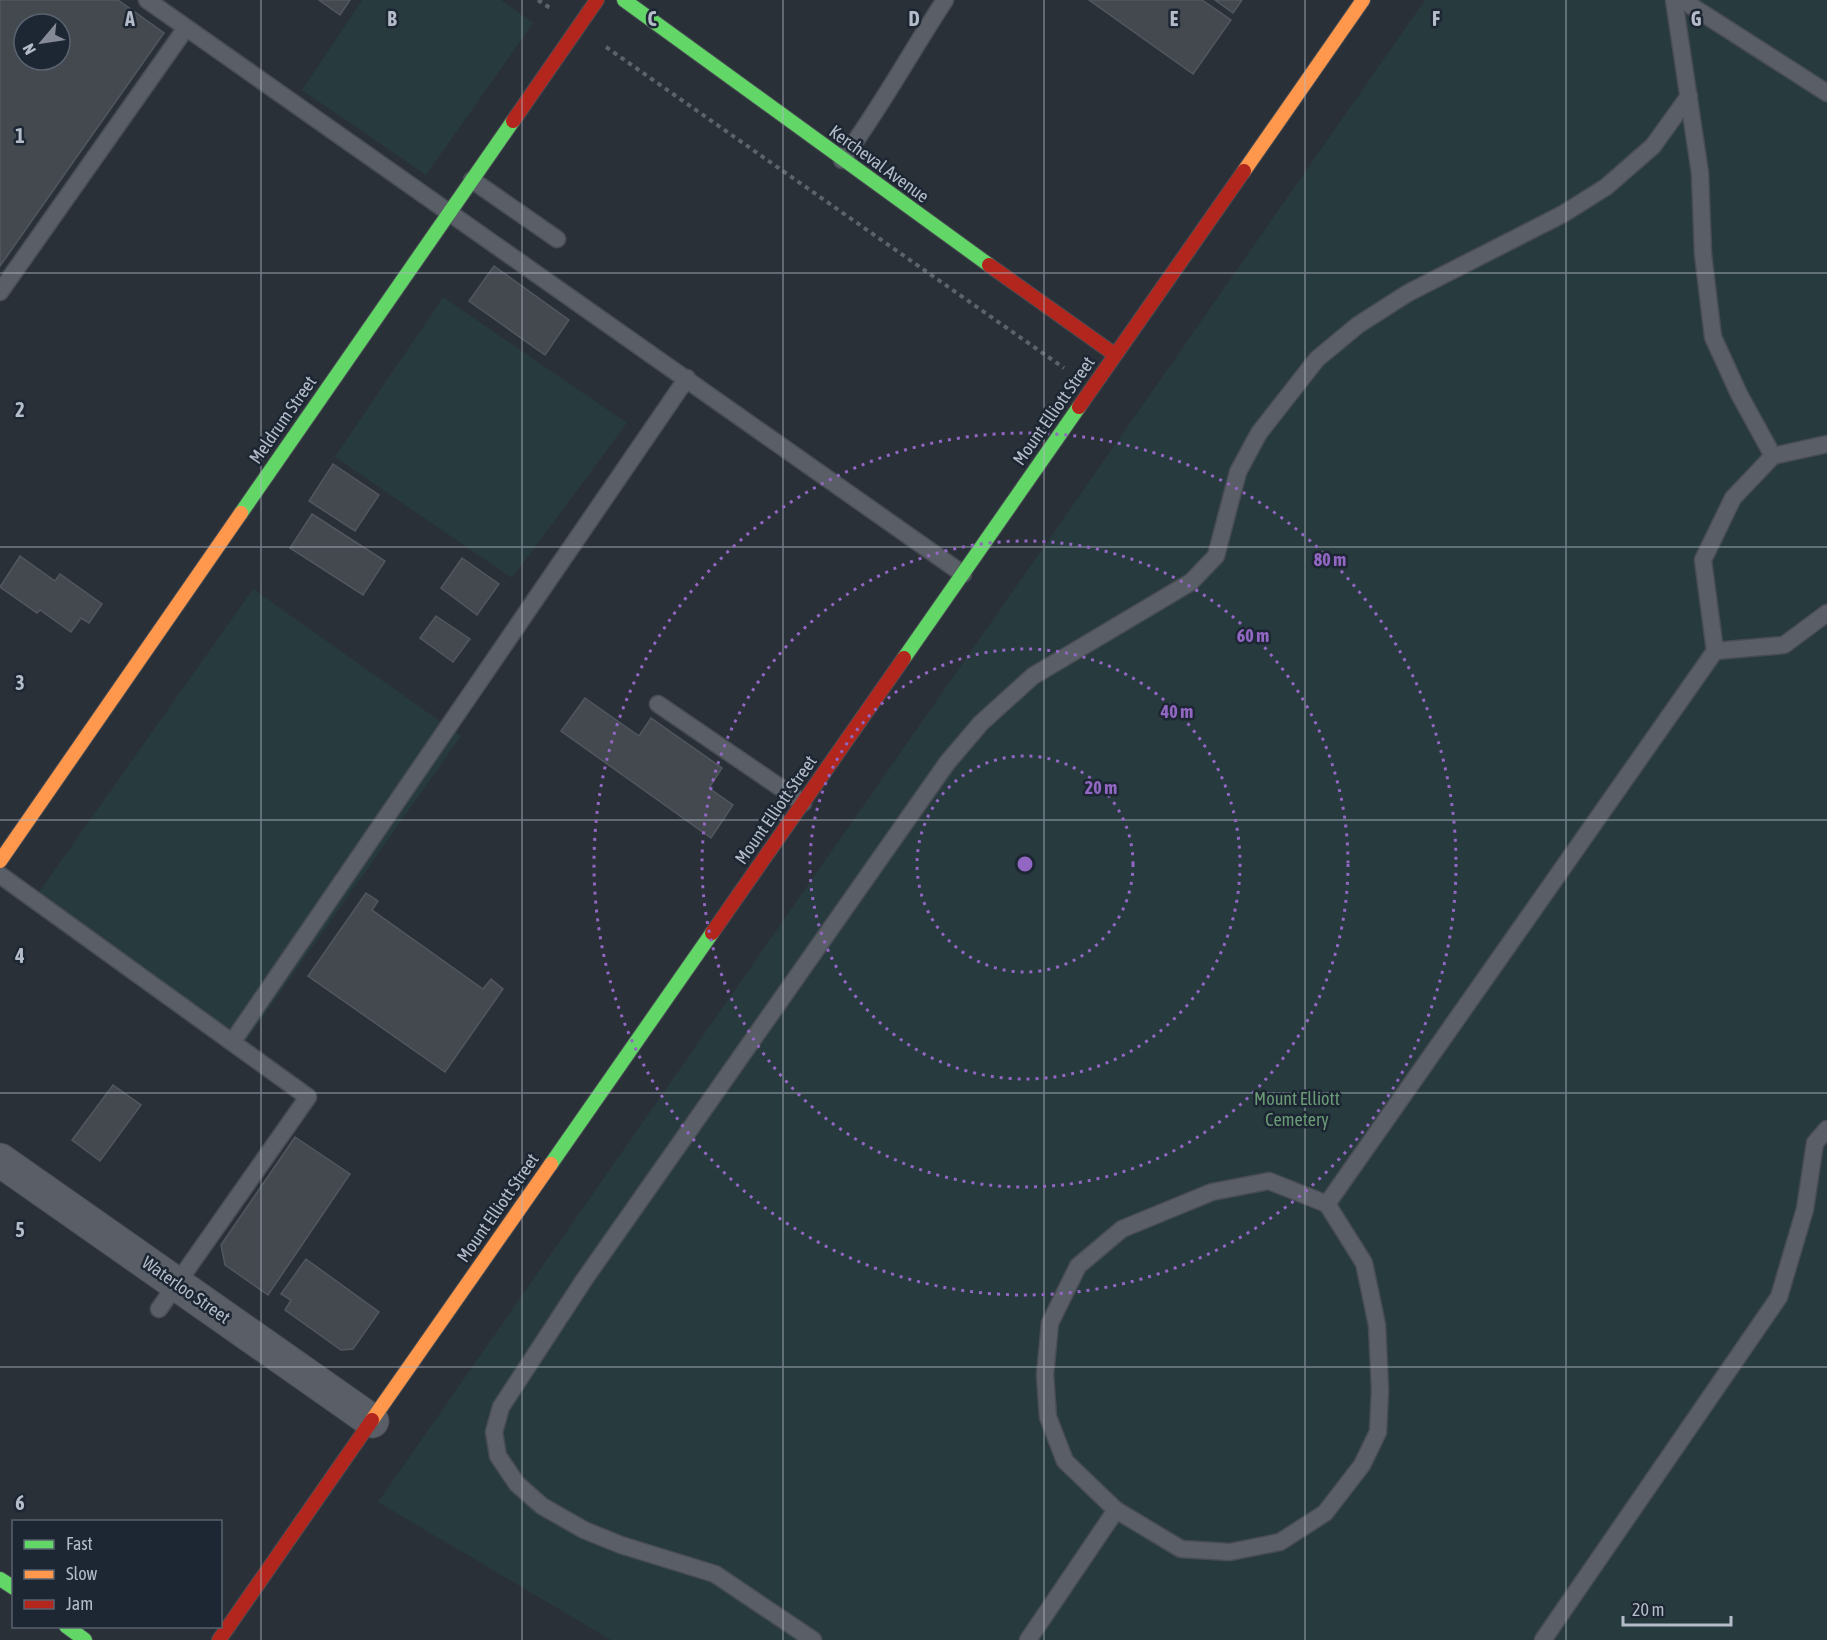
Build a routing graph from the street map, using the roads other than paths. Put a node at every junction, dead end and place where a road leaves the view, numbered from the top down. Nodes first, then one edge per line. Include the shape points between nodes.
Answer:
1 (147, 0) edge
2 (597, 0) edge
3 (624, 0) edge
4 (945, 0) edge
5 (1363, 0) edge
6 (1674, 0) edge
7 (1682, 0) edge
8 (186, 28) junction
9 (1827, 93) edge
10 (1689, 96) junction
11 (842, 160) junction
12 (472, 180) junction
13 (449, 212) junction
14 (557, 239) dead end
15 (0, 292) edge
16 (1114, 354) junction
17 (687, 378) junction
18 (1827, 444) edge
19 (1773, 456) junction
20 (963, 574) junction
21 (1827, 613) edge
22 (1714, 651) junction
23 (658, 704) dead end
24 (803, 803) junction
25 (0, 861) edge
26 (0, 875) edge
27 (233, 1041) junction
28 (1827, 1129) edge
29 (0, 1160) edge
30 (1327, 1204) junction
31 (168, 1297) junction
32 (372, 1421) junction
33 (1116, 1510) junction
34 (69, 1628) edge
35 (85, 1640) edge
36 (219, 1640) edge
37 (813, 1640) edge
38 (1028, 1640) edge
39 (1543, 1640) edge

1 - 8 lane
2 - 12 main road, Meldrum Street
3 - 11 main road, Kercheval Avenue
4 - 11 lane via 903,64 879,110
5 - 16 main road, Mount Elliott Street
6 - 10 lane
7 - 9 lane
8 - 13 lane
8 - 15 lane
10 - 19 lane via 1700,173 1703,254 1713,337
10 - 37 lane via 1653,146 1606,187 1563,214 1408,293 1358,325 1317,359 1259,433 1233,489 1216,556 1206,568 1191,582 1033,676 981,723 919,802 585,1280 501,1407 494,1432 498,1456 517,1484 542,1506 621,1545 715,1574
11 - 16 main road, Kercheval Avenue
12 - 13 main road, Meldrum Street
12 - 14 lane
13 - 17 lane
13 - 25 main road, Meldrum Street
16 - 20 main road, Mount Elliott Street
17 - 20 lane
17 - 27 lane
18 - 19 lane
19 - 22 lane via 1733,498 1703,560
20 - 24 main road, Mount Elliott Street
21 - 22 lane via 1784,645
22 - 30 lane
23 - 24 lane
24 - 32 main road, Mount Elliott Street
26 - 27 lane
27 - 31 lane via 308,1096
28 - 39 lane via 1815,1143 1805,1209 1779,1297
29 - 31 street, Waterloo Street
30 - 33 lane via 1269,1181 1212,1192 1122,1228 1078,1266 1050,1323 1045,1374 1048,1417 1065,1461
30 - 33 lane via 1364,1263 1377,1325 1378,1432 1362,1465 1325,1513 1280,1542 1230,1552 1181,1549
31 - 32 street, Waterloo Street
32 - 36 main road, Mount Elliott Street
33 - 38 lane
34 - 35 main road

